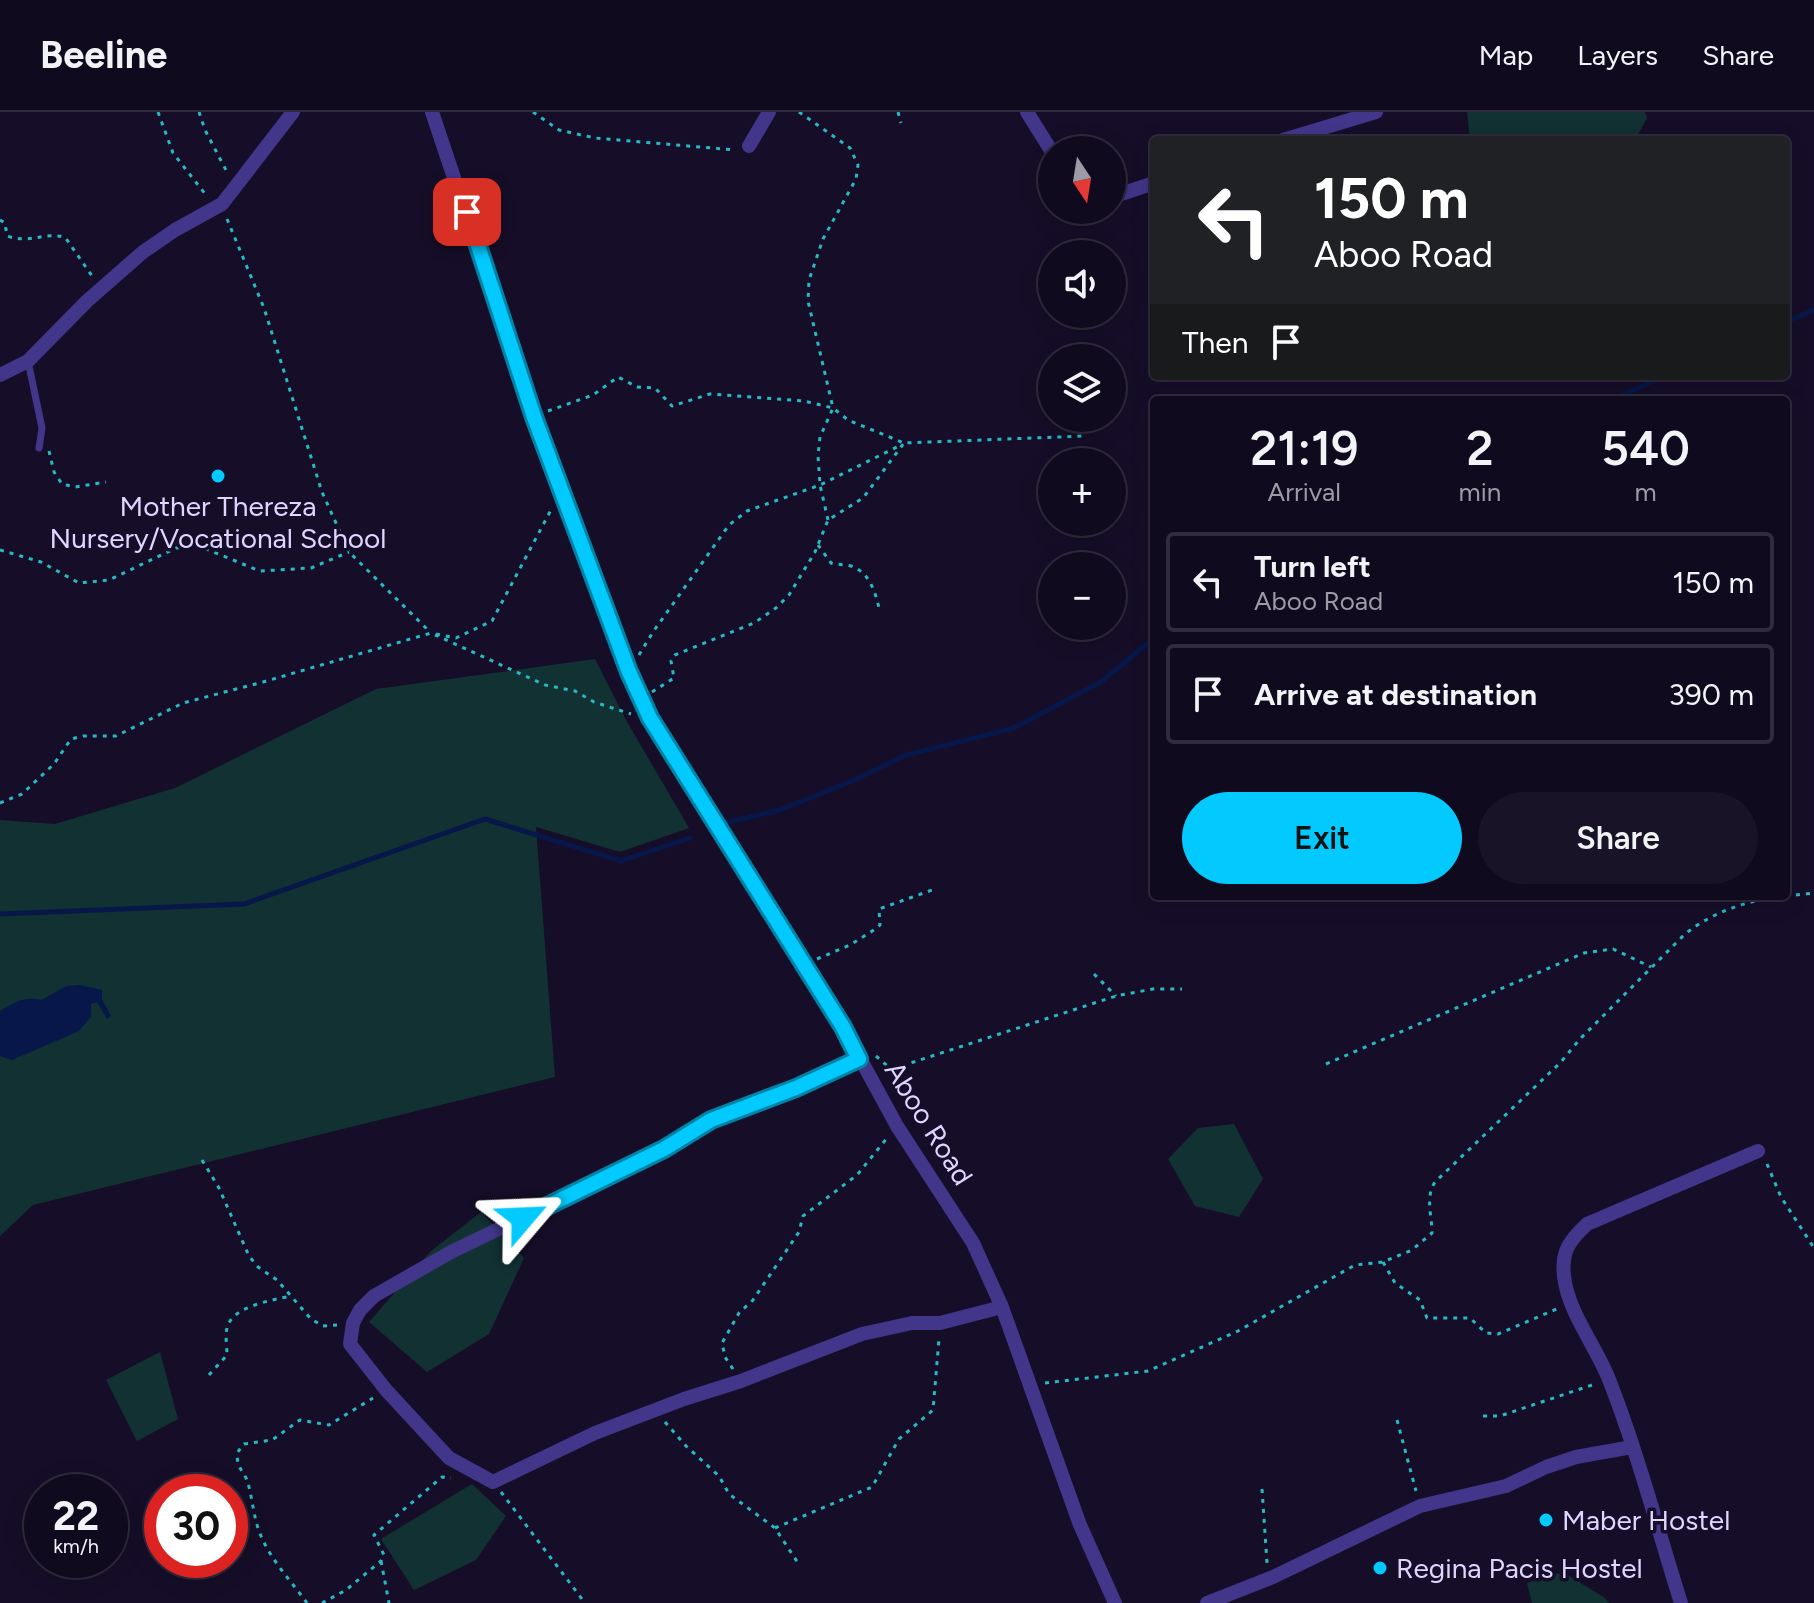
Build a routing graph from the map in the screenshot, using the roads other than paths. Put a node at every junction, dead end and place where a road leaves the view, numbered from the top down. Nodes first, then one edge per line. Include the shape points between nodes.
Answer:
1 (293, 112) edge
2 (432, 112) edge
3 (769, 112) edge
4 (1027, 112) edge
5 (1376, 112) edge
6 (1042, 136) edge
7 (1296, 136) edge
8 (749, 146) road end
9 (1150, 184) edge
10 (1126, 192) edge
11 (28, 361) junction
12 (0, 375) edge
13 (39, 448) dead end
14 (859, 1059) junction
15 (1758, 1151) road end
16 (1002, 1307) junction
17 (1632, 1447) junction
18 (1115, 1603) edge
19 (1207, 1603) edge
20 (1681, 1603) edge

1 - 11 street via 219,205 143,252
2 - 14 street, Aboo Road via 534,417 641,699
3 - 8 street
4 - 6 street
5 - 7 street
9 - 10 street
11 - 12 street
11 - 13 lane via 42,428
14 - 16 street, Aboo Road via 973,1243
14 - 16 street via 711,1120 664,1149 451,1252 374,1296 353,1323 350,1344 449,1458 493,1482 595,1433 862,1334
15 - 17 street via 1587,1224 1569,1241 1563,1256 1571,1303 1610,1381
16 - 18 street, Aboo Road via 1080,1525
17 - 19 street via 1576,1457 1506,1486 1420,1506
17 - 20 street

